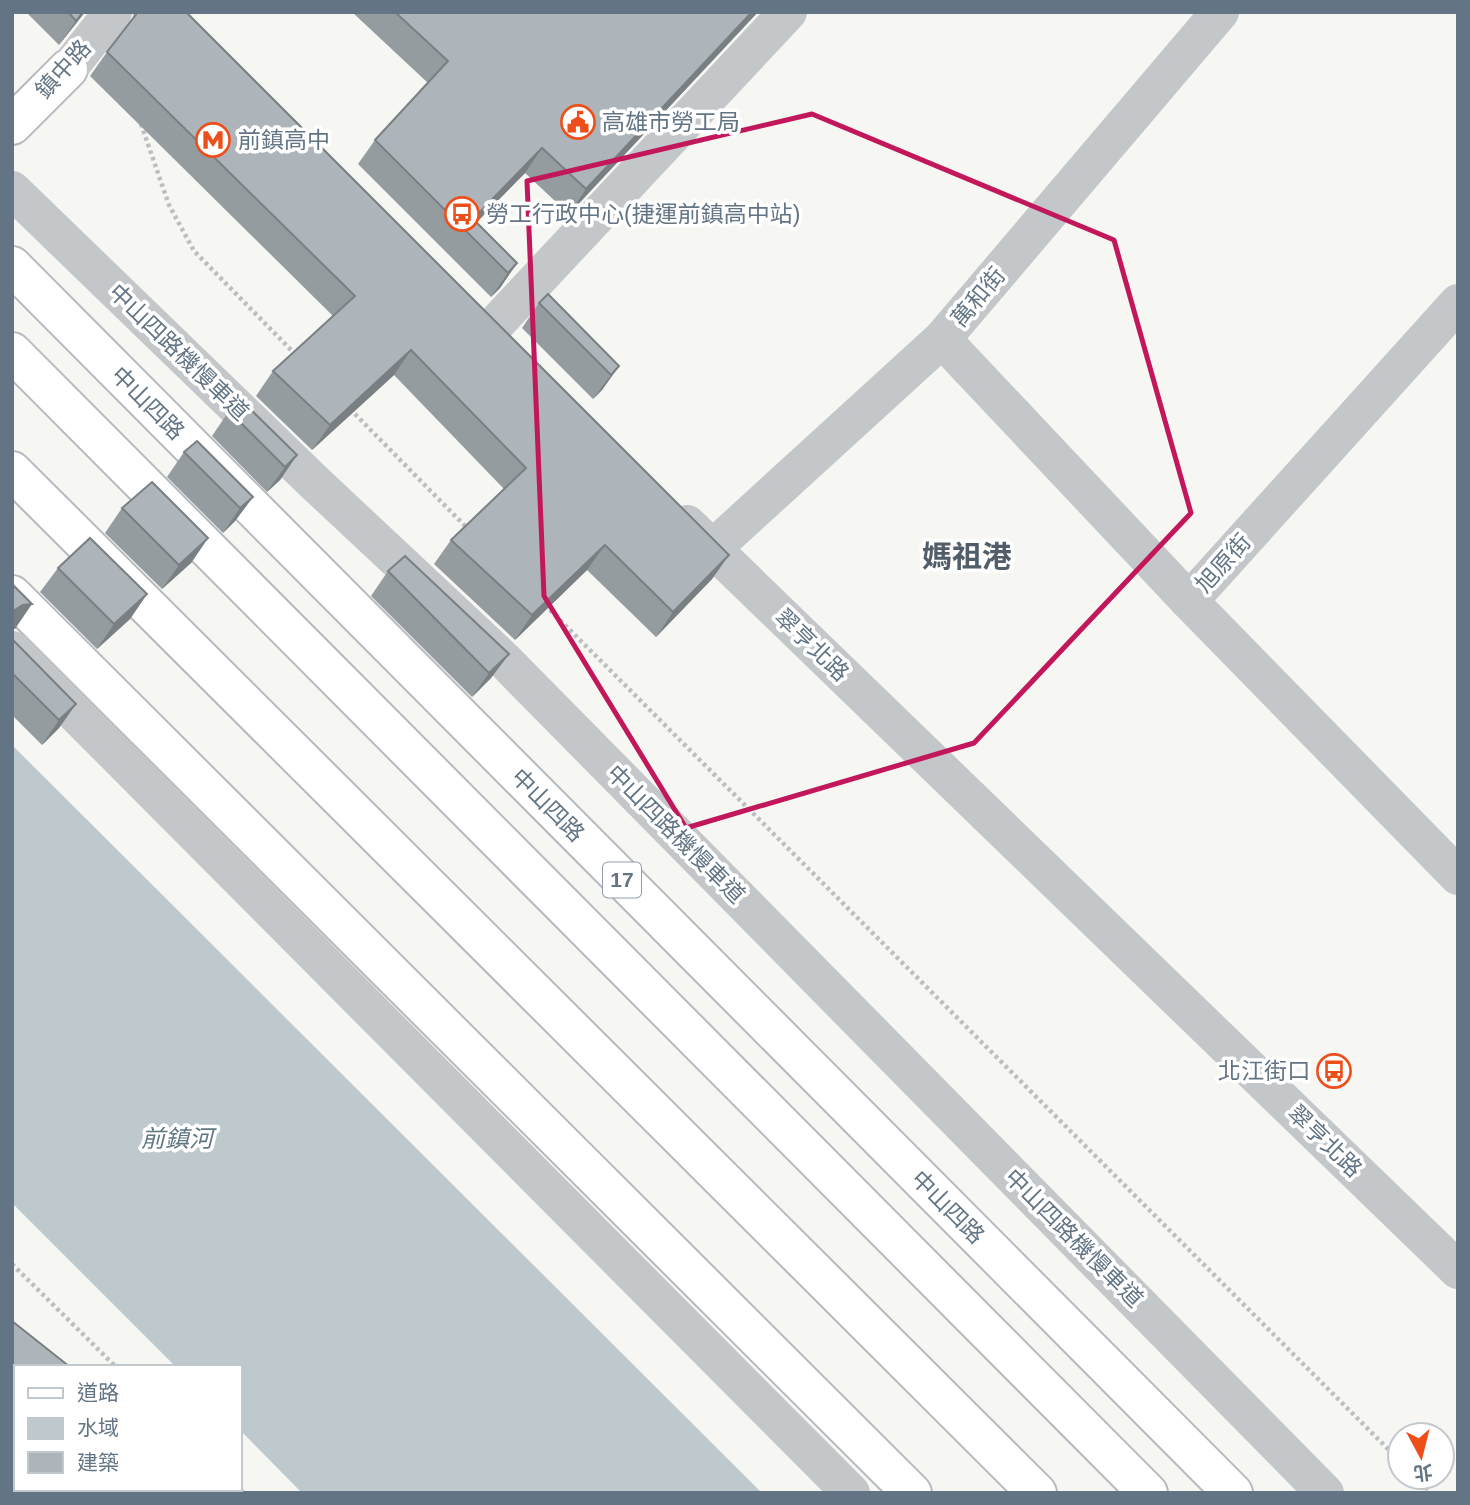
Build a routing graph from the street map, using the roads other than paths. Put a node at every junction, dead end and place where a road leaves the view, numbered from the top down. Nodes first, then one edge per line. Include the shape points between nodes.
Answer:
1 (113, 12) edge
2 (788, 12) edge
3 (1220, 12) edge
4 (68, 69) joint
5 (12, 125) edge
6 (12, 190) edge
7 (12, 266) edge
8 (1458, 303) edge
9 (490, 329) edge
10 (942, 340) junction
11 (12, 352) edge
12 (12, 471) edge
13 (664, 501) edge
14 (712, 549) junction
15 (12, 595) edge
16 (1189, 601) junction
17 (12, 650) edge
18 (1458, 876) edge
19 (1458, 1269) edge
20 (851, 1493) edge
21 (912, 1493) edge
22 (1037, 1493) edge
23 (1148, 1493) edge
24 (1233, 1493) edge
25 (1325, 1493) edge

1 - 4 street, 鎮中路
2 - 9 street
3 - 10 street, 萬和街
4 - 5 main road, 鎮中路
6 - 25 street, 中山四路機慢車道 via 505,660
7 - 24 main road, 中山四路 / 17
8 - 16 street, 旭原街
10 - 14 street
10 - 16 street, 萬和街
11 - 23 main road, 17
12 - 22 main road
13 - 14 street, 翠亨北路
14 - 19 street, 翠亨北路
15 - 21 main road
16 - 18 street, 旭原街
17 - 20 street

